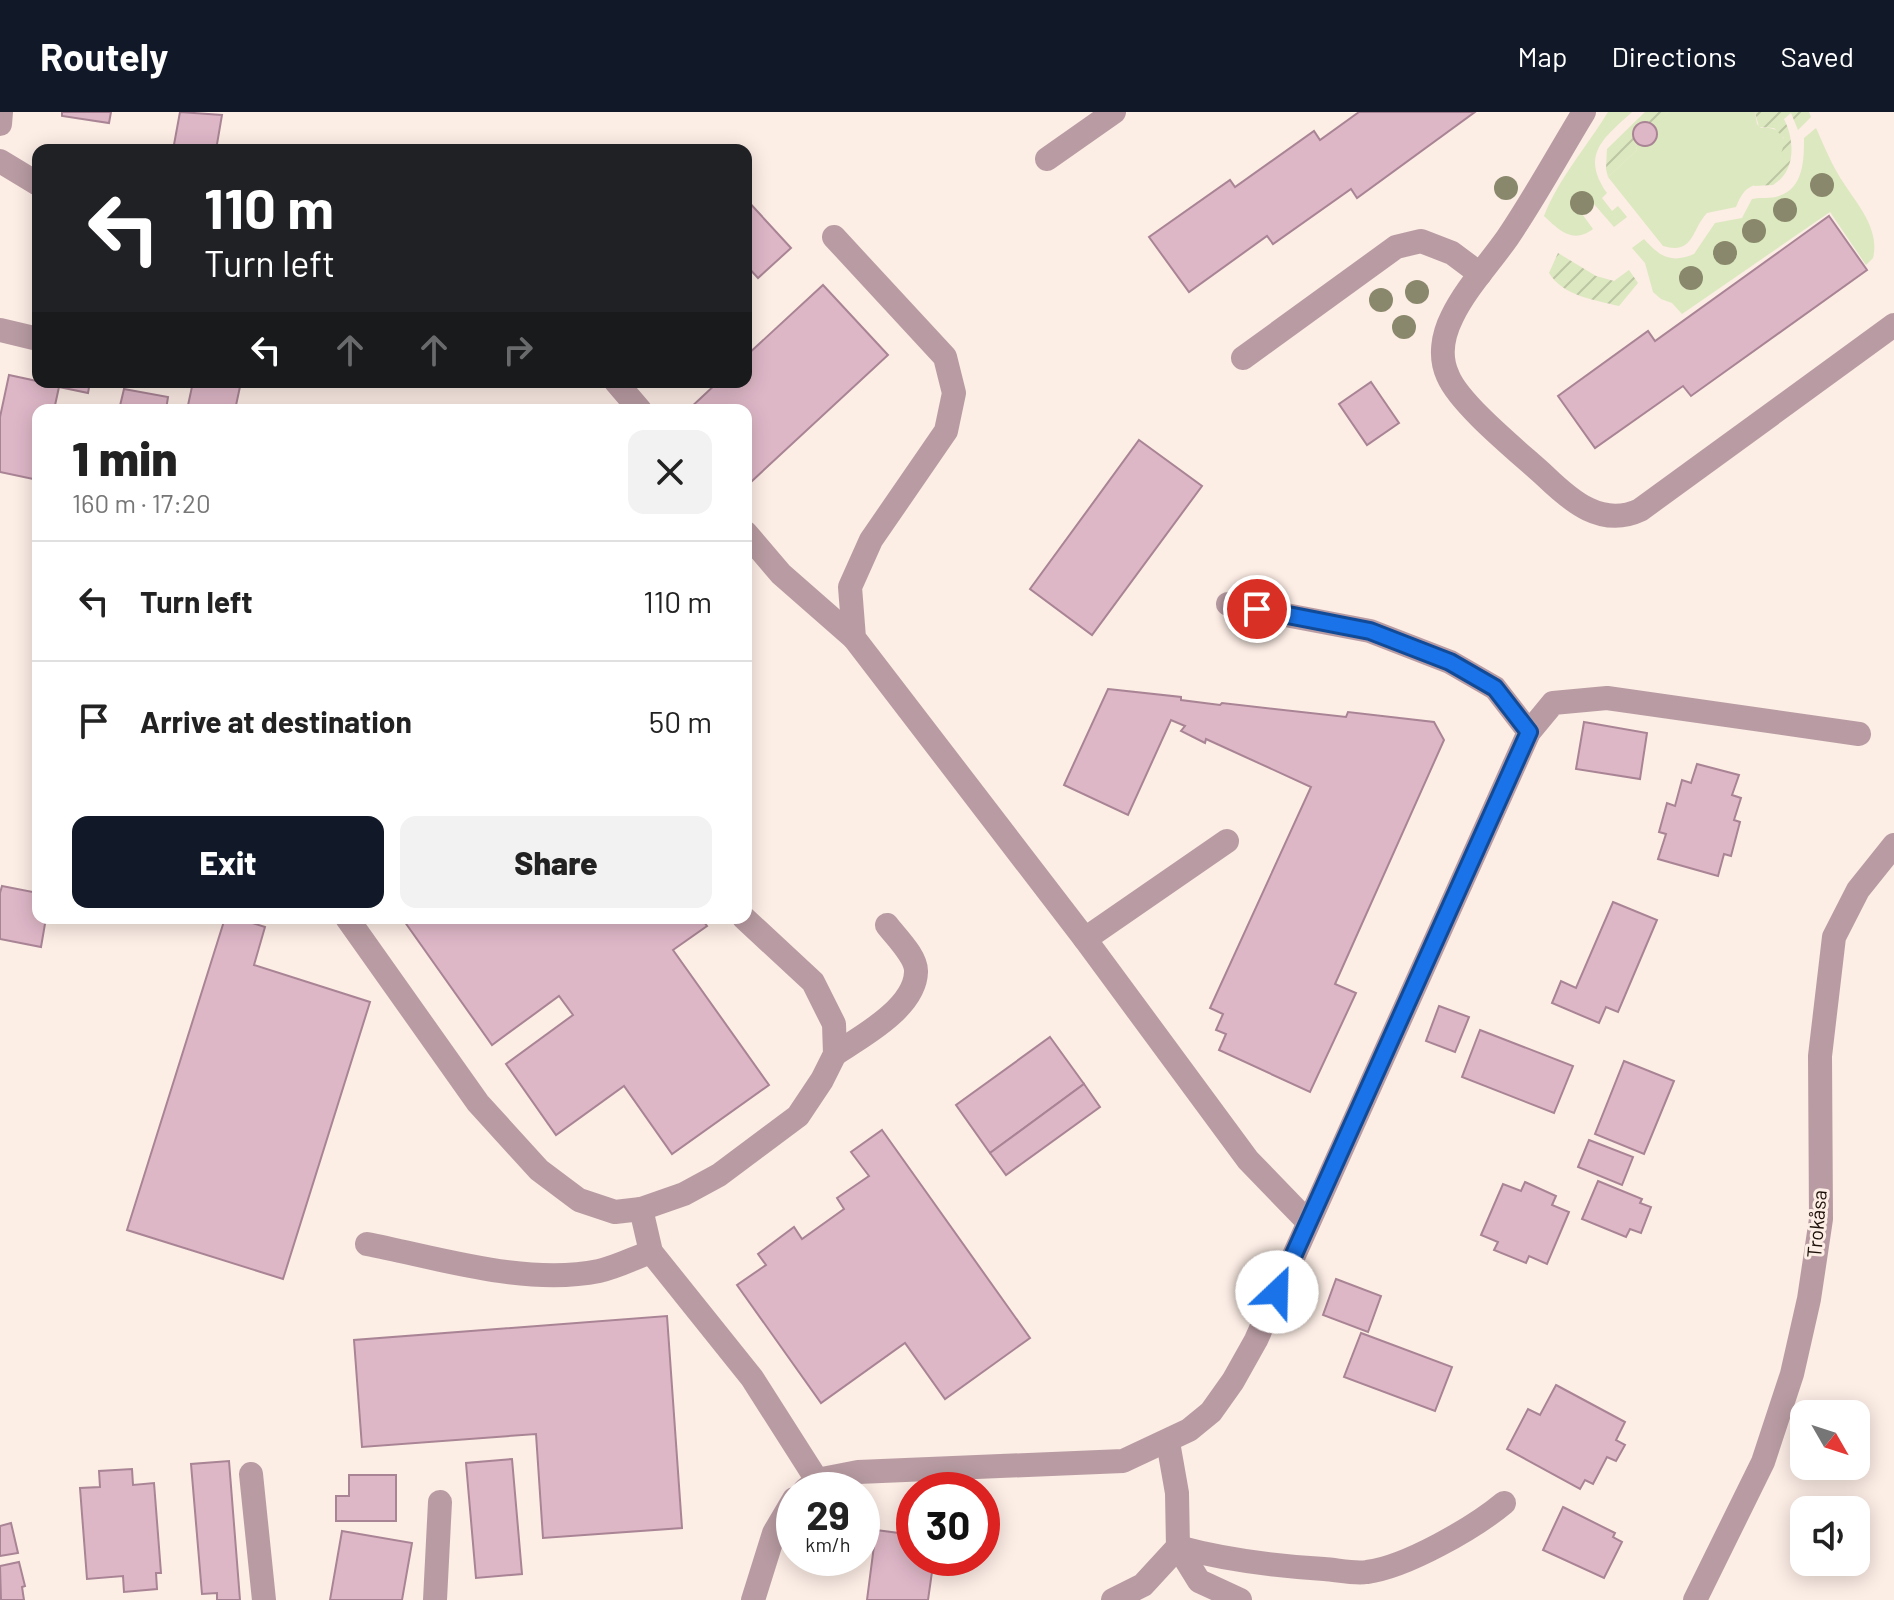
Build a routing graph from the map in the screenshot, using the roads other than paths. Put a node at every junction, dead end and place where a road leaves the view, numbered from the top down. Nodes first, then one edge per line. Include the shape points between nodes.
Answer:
1 (1114, 112) edge
2 (1584, 112) edge
3 (1, 116) edge
4 (0, 124) edge
5 (1047, 159) dead end
6 (0, 161) edge
7 (32, 180) edge
8 (834, 237) dead end
9 (1480, 274) junction
10 (1894, 325) edge
11 (0, 330) edge
12 (32, 338) edge
13 (1243, 358) dead end
14 (621, 388) edge
15 (635, 404) edge
16 (752, 540) edge
17 (1228, 604) dead end
18 (854, 638) junction
19 (1529, 732) junction
20 (1859, 734) dead end
21 (1227, 841) dead end
22 (1894, 845) edge
23 (351, 924) edge
24 (750, 924) edge
25 (887, 925) dead end
26 (1085, 939) junction
27 (835, 1054) junction
28 (641, 1209) junction
29 (1308, 1222) junction
30 (367, 1244) dead end
31 (651, 1252) junction
32 (1168, 1442) junction
33 (804, 1472) edge
34 (858, 1472) edge
35 (251, 1474) dead end
36 (440, 1502) dead end
37 (1504, 1503) dead end
38 (776, 1530) edge
39 (1178, 1547) junction
40 (264, 1600) edge
41 (435, 1600) edge
42 (753, 1600) edge
43 (1113, 1600) edge
44 (1240, 1600) edge
45 (1695, 1600) edge

1 - 5 street
2 - 9 street via 1525,212
3 - 4 street
6 - 7 street
8 - 18 street via 945,357 954,393 946,431 871,540 850,587
9 - 10 street via 1452,317 1442,349 1447,374 1480,415 1553,484 1603,516 1640,510
9 - 13 street via 1452,253 1421,241 1396,247
11 - 12 street
14 - 15 street
16 - 18 street via 781,574
17 - 19 street via 1370,631 1450,662 1495,688
18 - 26 street
19 - 20 street via 1553,703 1607,698
19 - 29 street
21 - 26 street
22 - 45 street, Trokåsa via 1858,890 1834,937 1820,1056 1821,1219 1792,1374 1763,1462
23 - 28 street via 478,1103 539,1170 579,1200 615,1212
24 - 27 street via 813,982 834,1024
25 - 27 street via 912,960 916,971 911,988 893,1015
26 - 29 street via 1248,1160
27 - 28 street via 798,1116 719,1175
28 - 31 street
29 - 32 street via 1233,1381 1211,1412
30 - 31 street via 555,1276 600,1270
31 - 33 street via 752,1378
32 - 34 street via 1123,1461
32 - 39 street via 1177,1493
35 - 40 street
36 - 41 street
37 - 39 street via 1435,1546 1365,1573 1236,1561
38 - 42 street
39 - 43 street via 1143,1585
39 - 44 street via 1199,1581

